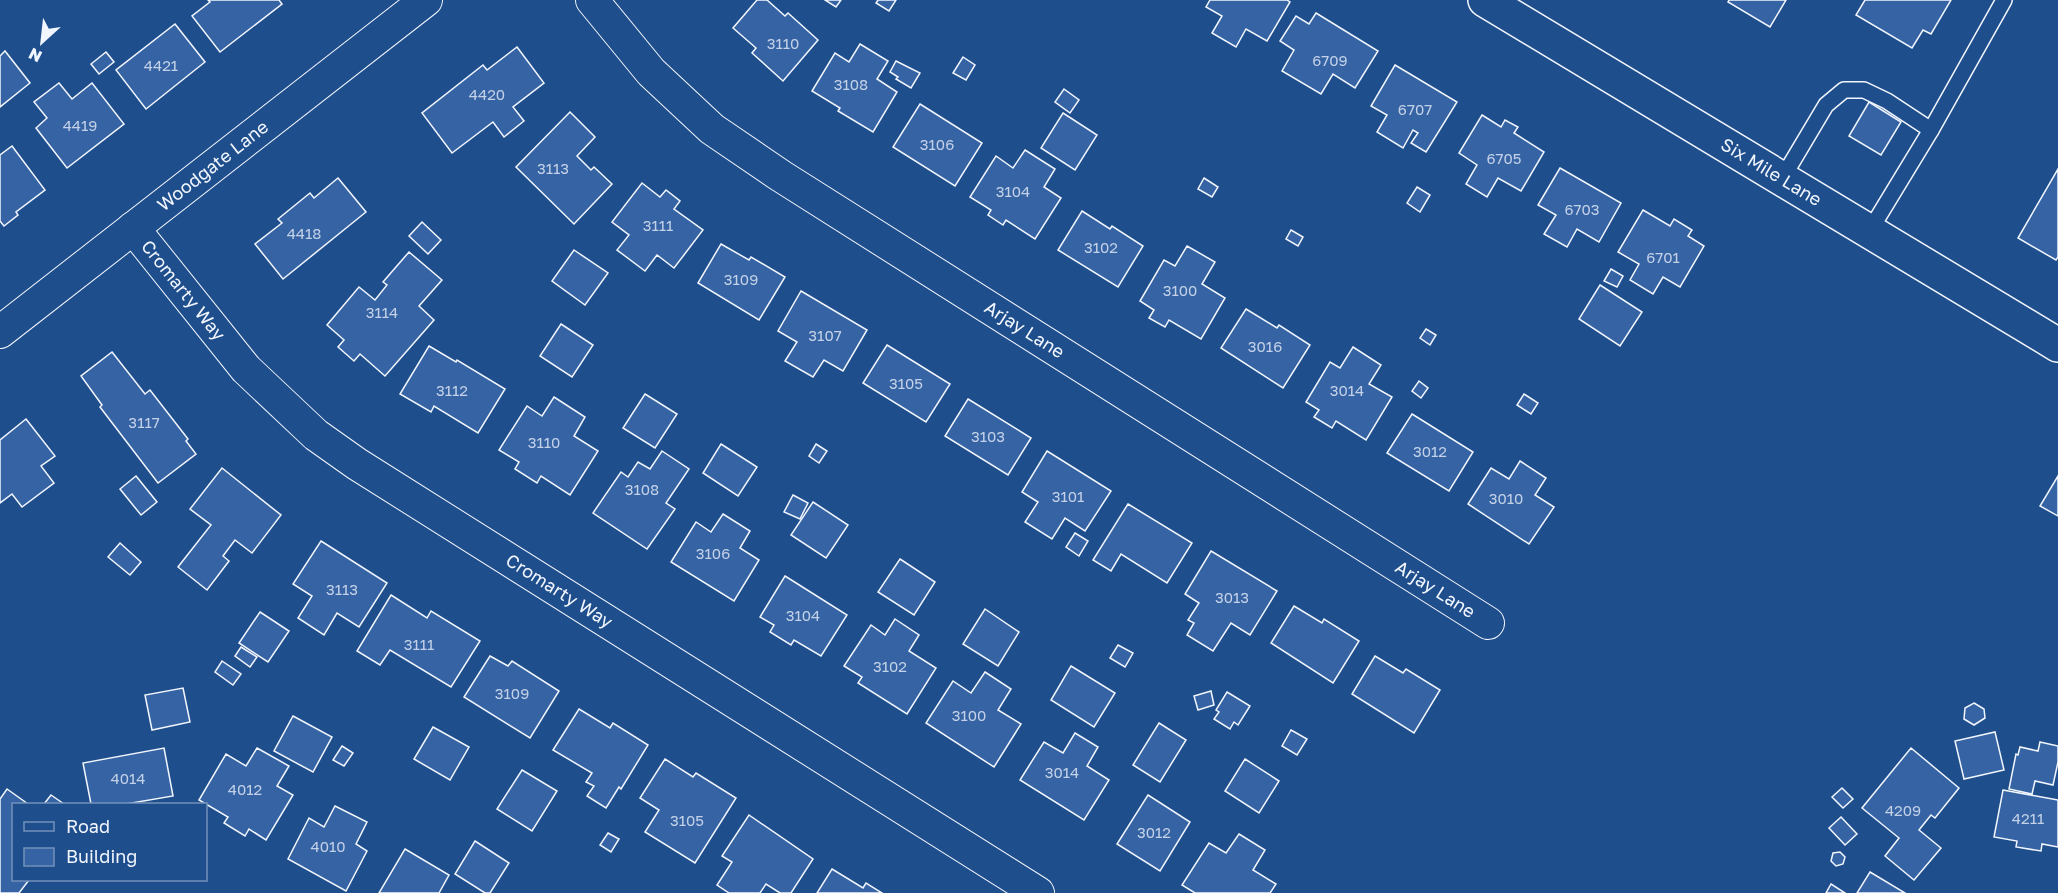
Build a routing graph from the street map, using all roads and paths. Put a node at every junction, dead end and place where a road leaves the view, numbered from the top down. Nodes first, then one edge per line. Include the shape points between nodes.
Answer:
1 (426, 0) edge
2 (592, 0) edge
3 (1485, 0) edge
4 (2004, 0) edge
5 (1931, 130) junction
6 (1782, 179) junction
7 (133, 228) junction
8 (1869, 232) junction
9 (0, 332) edge
10 (2058, 345) edge
11 (1488, 623) dead end
12 (1038, 893) edge

1 - 7 street, Woodgate Lane
2 - 11 street, Arjay Lane via 651,72 712,129
3 - 6 street, Six Mile Lane
4 - 5 lane
5 - 6 lane via 1864,90 1844,90 1826,105
5 - 8 lane
6 - 8 street, Six Mile Lane
7 - 9 street, Woodgate Lane
7 - 12 street, Cromarty Way via 246,369 316,435
8 - 10 street, Six Mile Lane

